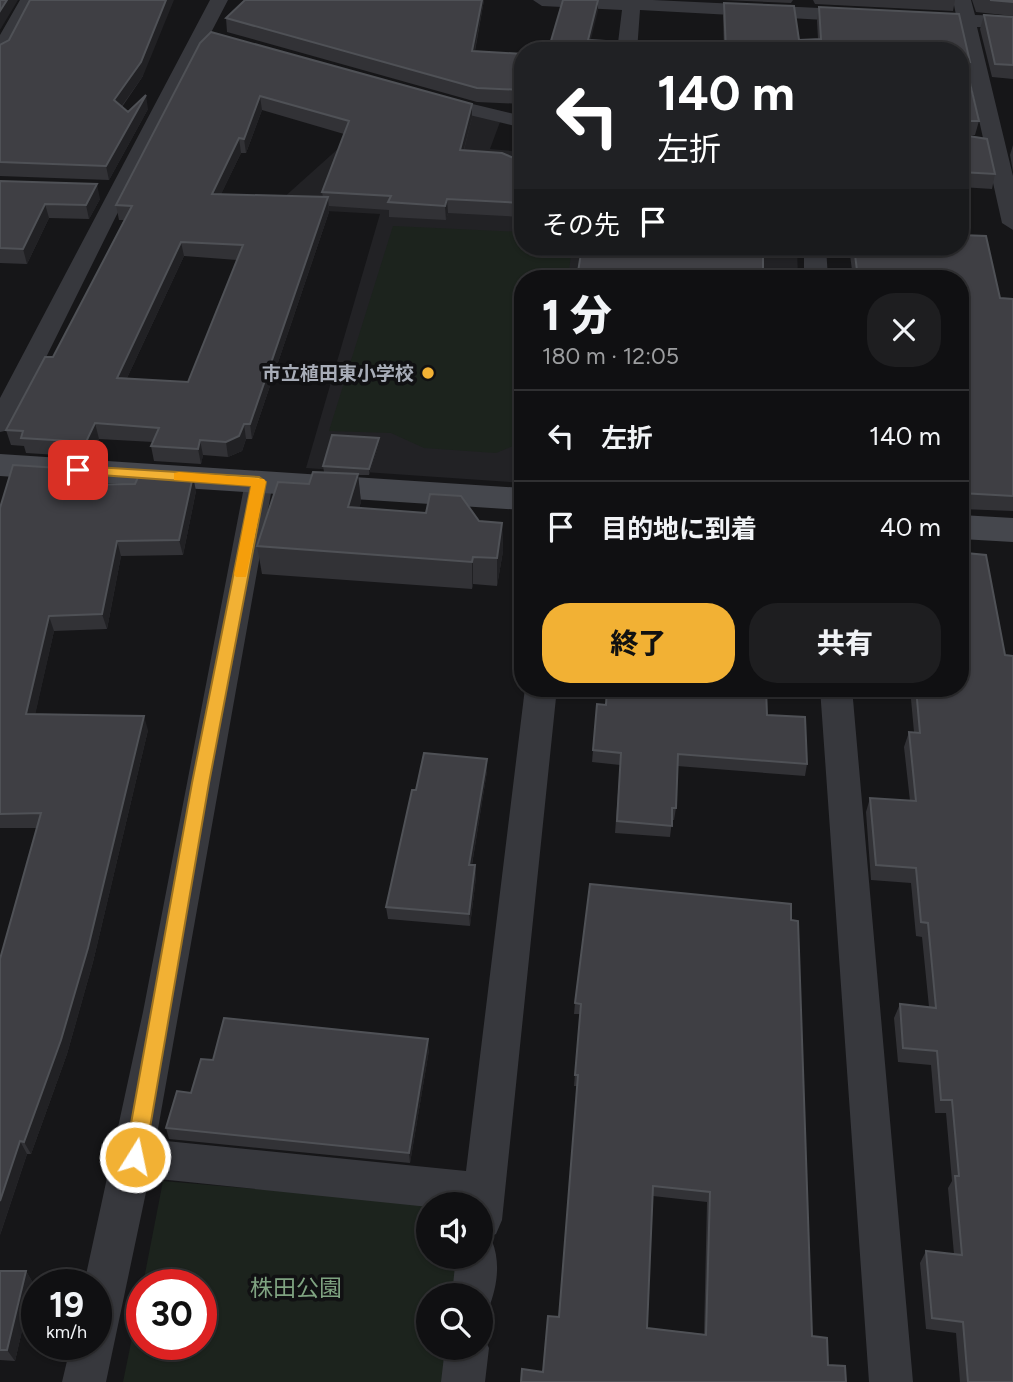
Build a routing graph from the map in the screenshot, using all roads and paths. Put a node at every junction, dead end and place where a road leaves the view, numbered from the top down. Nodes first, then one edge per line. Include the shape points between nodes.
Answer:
1 (29, 0) edge
2 (219, 0) edge
3 (542, 0) edge
4 (962, 0) edge
5 (632, 3) edge
6 (804, 7) edge
7 (967, 21) junction
8 (1013, 22) edge
9 (806, 38) edge
10 (627, 42) edge
11 (0, 52) edge
12 (416, 95) edge
13 (514, 120) edge
14 (973, 144) edge
15 (1005, 145) edge
16 (92, 189) edge
17 (118, 190) junction
18 (1013, 223) edge
19 (0, 424) edge
20 (0, 465) edge
21 (259, 482) junction
22 (514, 498) edge
23 (969, 527) edge
24 (1013, 530) edge
25 (540, 697) edge
26 (837, 697) edge
27 (135, 1157) junction
28 (485, 1192) edge
29 (416, 1197) edge
30 (110, 1269) edge
31 (89, 1360) edge
32 (466, 1360) edge
33 (84, 1382) edge
34 (463, 1382) edge
35 (891, 1382) edge

1 - 11 street
2 - 17 street via 208,35
3 - 5 street
4 - 7 street
5 - 6 street
5 - 10 street
6 - 7 street
6 - 9 street
7 - 8 street
7 - 15 street
12 - 13 street
14 - 15 street
15 - 18 street
16 - 17 street
17 - 19 street
20 - 21 street
21 - 22 street
21 - 27 street
23 - 24 street
25 - 28 street
26 - 35 street
27 - 29 street
27 - 30 street
31 - 33 street
32 - 34 street

